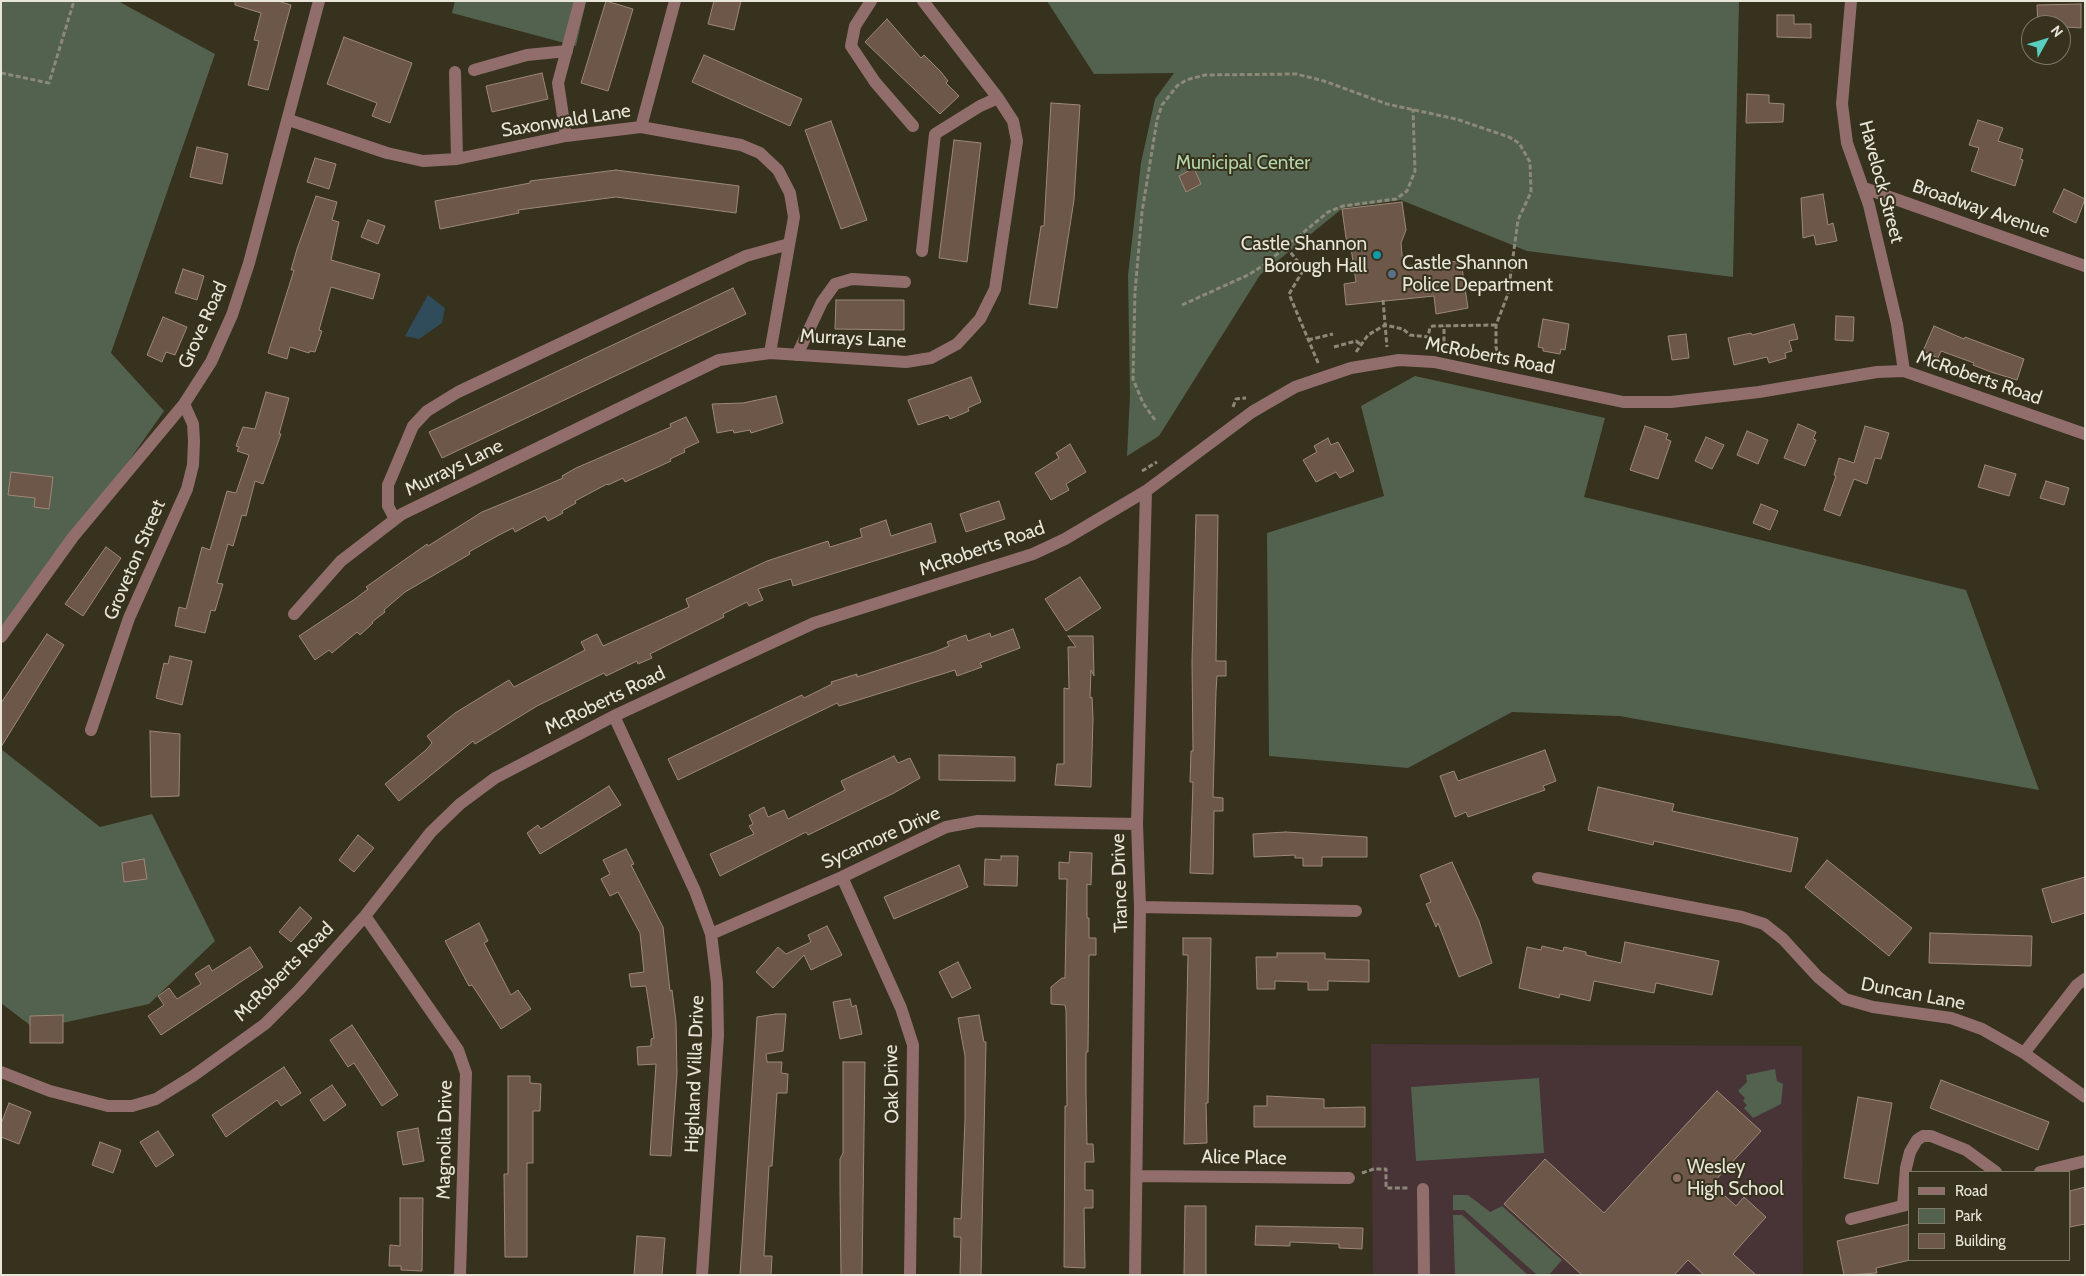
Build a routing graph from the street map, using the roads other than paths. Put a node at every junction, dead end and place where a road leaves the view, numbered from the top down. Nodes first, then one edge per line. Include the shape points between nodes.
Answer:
1 (319, 1) edge
2 (580, 1) edge
3 (675, 1) edge
4 (871, 1) edge
5 (924, 1) edge
6 (1851, 1) edge
7 (567, 51) junction
8 (474, 70) dead end
9 (456, 72) dead end
10 (998, 98) junction
11 (288, 120) junction
12 (913, 126) dead end
13 (641, 127) junction
14 (566, 136) junction
15 (457, 159) junction
16 (1864, 188) junction
17 (789, 244) junction
18 (922, 252) dead end
19 (2085, 266) edge
20 (905, 282) dead end
21 (770, 353) junction
22 (797, 355) junction
23 (1904, 371) junction
24 (184, 404) junction
25 (2085, 434) edge
26 (1146, 491) junction
27 (395, 519) junction
28 (294, 614) dead end
29 (1, 637) edge
30 (614, 716) junction
31 (91, 730) dead end
32 (1137, 824) junction
33 (842, 877) junction
34 (1538, 878) dead end
35 (1140, 907) junction
36 (1356, 910) dead end
37 (365, 916) junction
38 (711, 934) junction
39 (2085, 979) edge
40 (2024, 1053) junction
41 (1, 1072) edge
42 (2085, 1098) edge
43 (2085, 1161) edge
44 (1995, 1171) edge
45 (2044, 1171) edge
46 (1138, 1176) junction
47 (1349, 1178) dead end
48 (1423, 1189) road end
49 (1906, 1205) edge
50 (1851, 1219) dead end
51 (460, 1275) edge
52 (702, 1275) edge
53 (910, 1275) edge
54 (1136, 1275) edge
55 (1424, 1275) edge

1 - 11 street, Grove Road
2 - 7 street
3 - 13 street
4 - 12 street via 855,26 851,46 875,82
5 - 10 street, Murrays Lane
6 - 16 street, Havelock Street via 1842,104 1847,142
7 - 8 street via 527,56
7 - 14 street via 558,83
9 - 15 street
10 - 18 street via 935,134
10 - 22 street, Murrays Lane via 1013,121 1016,141 995,289 980,319 957,344 931,358 906,362
11 - 15 street, Saxonwald Lane via 387,153 423,161
11 - 24 street, Grove Road via 232,315 211,362
13 - 14 street, Saxonwald Lane
13 - 17 street, Saxonwald Lane via 741,145 760,153 778,170 790,193 794,217
14 - 15 street, Saxonwald Lane
16 - 19 street, Broadway Avenue
16 - 23 street, Havelock Street via 1897,324
17 - 21 street, Saxonwald Lane
17 - 27 street, Murrays Lane via 746,256 458,392 427,411 413,426 388,485 388,506
20 - 22 street via 852,279 835,284 822,302
21 - 22 street, Murrays Lane
21 - 27 street, Murrays Lane via 719,360
23 - 25 street, McRoberts Road
23 - 26 street, McRoberts Road via 1877,372 1759,392 1671,402 1623,402 1434,362 1399,360 1350,368 1295,387 1252,412
24 - 29 street, Grove Road via 73,537
24 - 31 street, Groveton Street via 193,424 194,441 187,489 129,618
26 - 30 street, McRoberts Road via 1033,554 814,624
26 - 32 street, Trance Drive
27 - 28 street, Murrays Lane via 341,561
30 - 37 street, McRoberts Road via 495,778 460,804 431,832
30 - 38 street, Highland Villa Drive via 695,890
32 - 33 street, Sycamore Drive via 978,821 946,827
32 - 35 street, Trance Drive
33 - 38 street, Sycamore Drive
33 - 53 street, Oak Drive via 901,1008 913,1045
34 - 40 street, Duncan Lane via 1764,924 1784,939 1818,977 1845,999 1873,1007 1951,1018 1982,1029
35 - 36 street
35 - 46 street, Trance Drive
37 - 41 street, McRoberts Road via 265,1024 156,1099 132,1106 108,1106 50,1091
37 - 51 street, Magnolia Drive via 458,1050 466,1073
38 - 52 street, Highland Villa Drive via 717,983 718,1035
39 - 40 street
40 - 42 street, Duncan Lane
43 - 45 street
44 - 49 street via 1966,1150 1923,1136 1910,1152 1906,1168
46 - 47 street, Alice Place
46 - 54 street, Trance Drive
48 - 55 street
49 - 50 street

